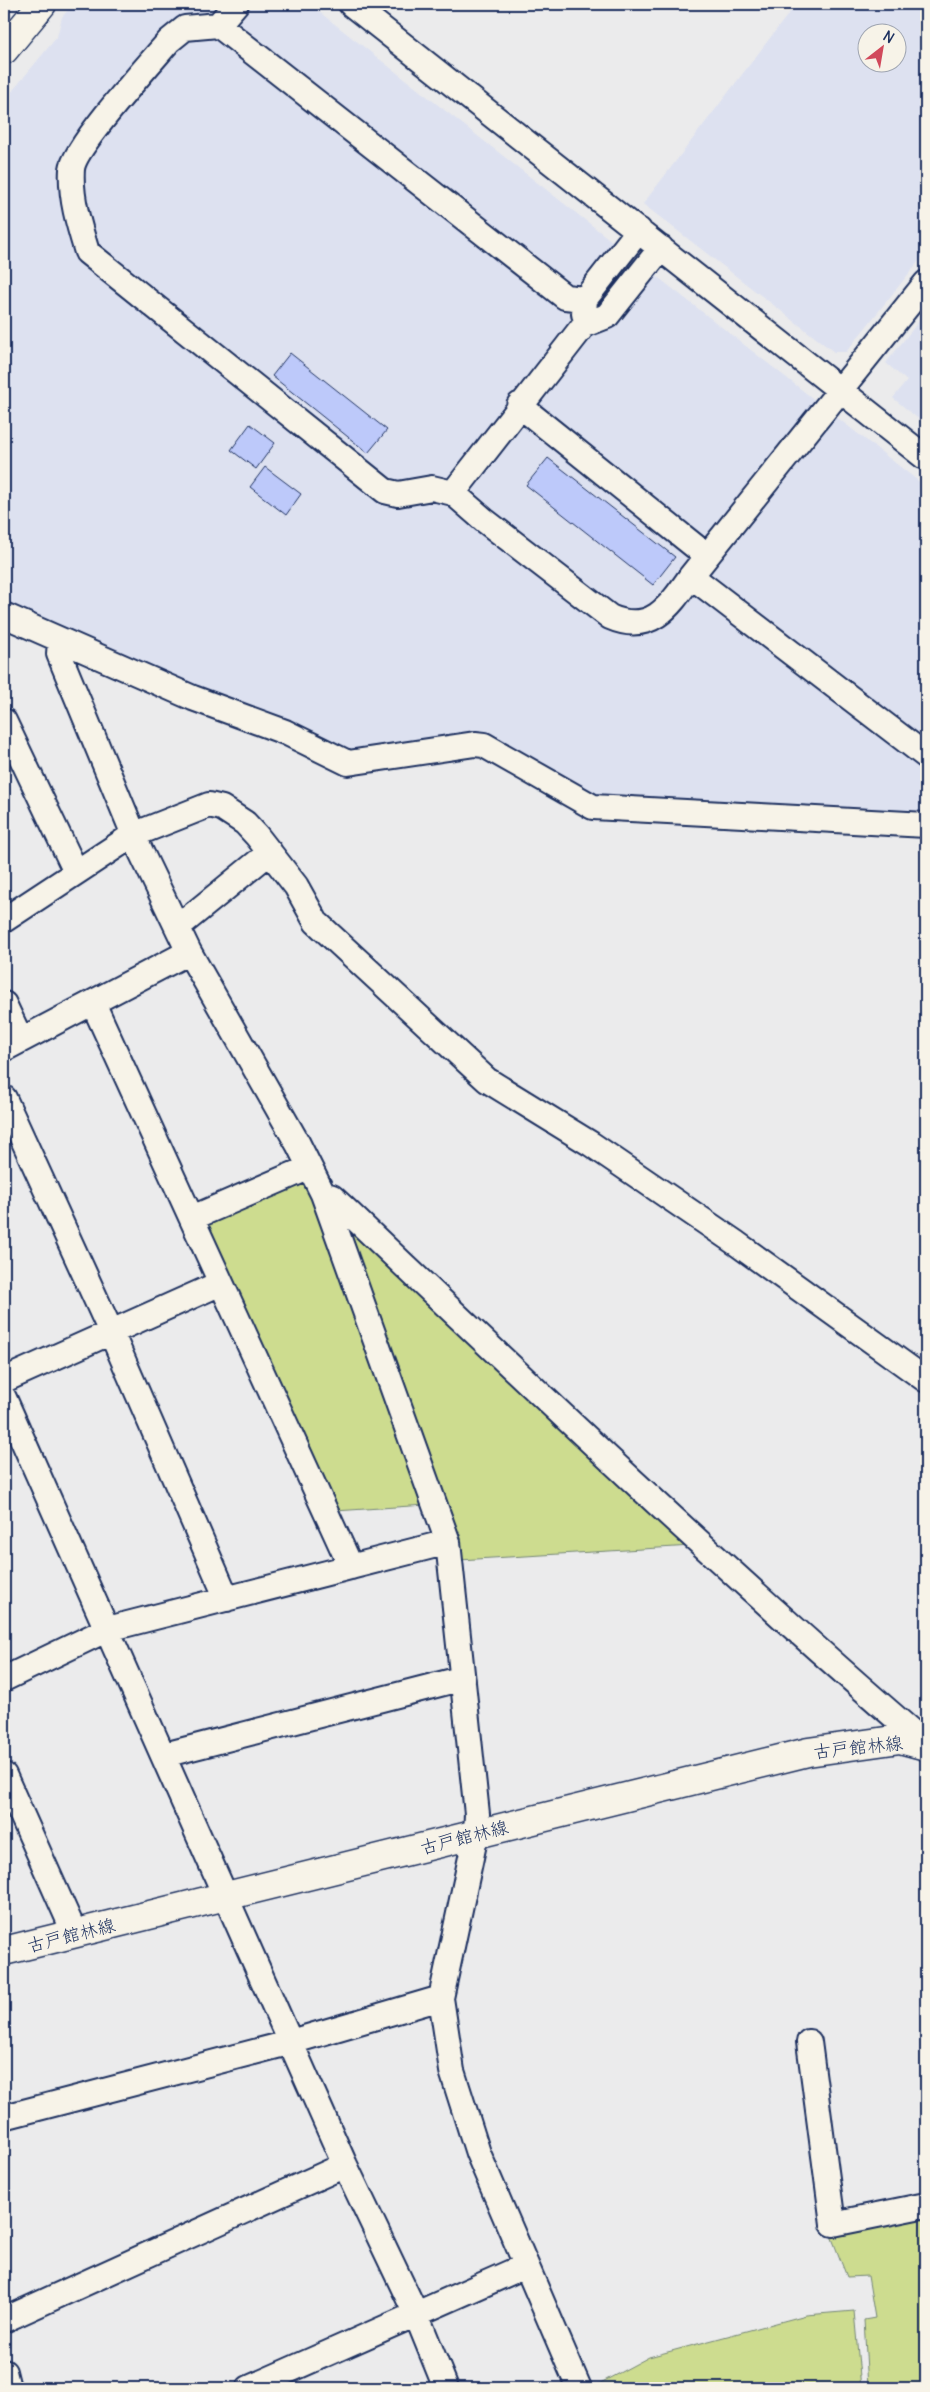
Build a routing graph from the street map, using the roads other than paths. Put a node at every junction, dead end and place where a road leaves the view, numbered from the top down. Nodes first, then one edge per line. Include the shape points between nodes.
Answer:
1 (42, 4) edge
2 (236, 4) edge
3 (351, 4) edge
4 (218, 25) junction
5 (4, 50) edge
6 (639, 230) junction
7 (661, 248) junction
8 (926, 283) edge
9 (585, 299) junction
10 (584, 325) junction
11 (842, 389) junction
12 (519, 405) junction
13 (926, 458) edge
14 (453, 493) junction
15 (707, 556) junction
16 (691, 576) junction
17 (4, 615) edge
18 (60, 641) junction
19 (4, 721) edge
20 (926, 756) edge
21 (926, 825) edge
22 (133, 835) junction
23 (270, 852) junction
24 (76, 872) junction
25 (4, 920) edge
26 (177, 925) junction
27 (189, 952) junction
28 (93, 1003) junction
29 (4, 1004) edge
30 (12, 1045) edge
31 (4, 1098) edge
32 (308, 1168) junction
33 (323, 1194) junction
34 (192, 1218) junction
35 (221, 1283) junction
36 (111, 1332) junction
37 (4, 1380) edge
38 (926, 1380) edge
39 (4, 1398) edge
40 (448, 1542) junction
41 (350, 1567) junction
42 (227, 1599) junction
43 (108, 1629) junction
44 (4, 1679) edge
45 (463, 1681) junction
46 (926, 1745) edge
47 (164, 1755) junction
48 (4, 1775) edge
49 (476, 1834) junction
50 (226, 1896) junction
51 (75, 1934) junction
52 (4, 1951) edge
53 (441, 1998) junction
54 (292, 2042) junction
55 (809, 2042) dead end
56 (4, 2117) edge
57 (346, 2165) junction
58 (926, 2205) edge
59 (525, 2266) junction
60 (416, 2314) junction
61 (4, 2320) edge
62 (4, 2372) edge
63 (8, 2388) edge
64 (249, 2388) edge
65 (446, 2388) edge
66 (579, 2388) edge

1 - 5 main road
2 - 4 street
3 - 6 street
4 - 9 street via 565,297
4 - 14 street via 185,28 169,41 84,143 72,168 76,217 87,252 384,491 398,494 432,488
6 - 7 street
6 - 9 street
7 - 10 street via 607,316
7 - 11 street
8 - 11 street
9 - 10 street
10 - 12 street
11 - 13 street
11 - 15 street
12 - 14 street
12 - 15 street
14 - 16 street via 610,617 622,622 637,624 656,618
15 - 16 street
16 - 20 street
17 - 18 street
18 - 21 street via 193,698 285,732 348,763 475,744 593,807
18 - 22 street via 59,654
19 - 24 street
22 - 23 street via 208,805 216,806 245,823
22 - 24 street
22 - 26 street
23 - 26 street
23 - 38 street via 296,886 316,922 487,1080 591,1144 720,1232
24 - 25 street
26 - 27 street
27 - 28 street
27 - 32 street via 298,1144
28 - 30 street
28 - 34 street
29 - 30 street
31 - 36 street
32 - 33 street
32 - 34 street
33 - 40 street
33 - 46 street via 344,1208 699,1543
34 - 35 street
35 - 36 street
35 - 41 street
36 - 37 street
36 - 42 street
39 - 43 street
40 - 41 street
40 - 45 street
41 - 42 street
42 - 43 street
43 - 44 street
43 - 47 street
45 - 47 street via 452,1681
45 - 49 street via 477,1814
46 - 49 main road, 古戸館林線 via 900,1738 808,1752
47 - 50 street
48 - 51 street
49 - 50 main road, 古戸館林線
49 - 53 street
50 - 51 main road, 古戸館林線
50 - 54 street
51 - 52 main road, 古戸館林線
53 - 54 street
53 - 59 street via 452,2071 478,2153
54 - 56 street
54 - 57 street
55 - 58 street via 833,2224
57 - 60 street
57 - 61 street
59 - 60 street
59 - 66 street
60 - 64 street
60 - 65 street
62 - 63 street

